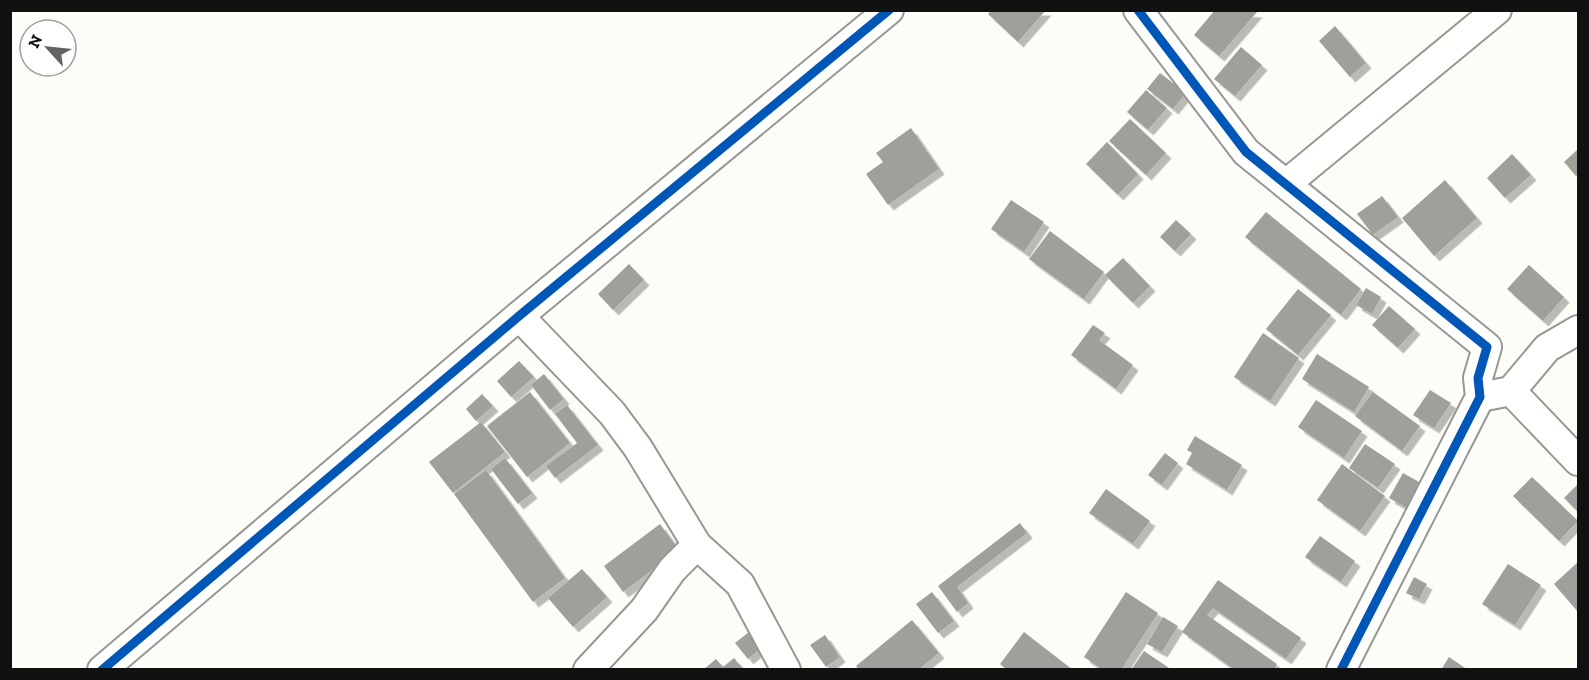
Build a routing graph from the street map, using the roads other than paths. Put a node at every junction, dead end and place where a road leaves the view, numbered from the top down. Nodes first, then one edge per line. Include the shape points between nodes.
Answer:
1 (889, 10) edge
2 (1138, 10) edge
3 (1497, 10) edge
4 (1286, 184) junction
5 (519, 316) junction
6 (1578, 330) edge
7 (1511, 391) junction
8 (1480, 397) junction
9 (1578, 461) edge
10 (697, 545) junction
11 (102, 669) edge
12 (588, 669) edge
13 (786, 669) edge
14 (1341, 669) edge

1 - 5 street
2 - 4 street via 1246,152
3 - 4 street
4 - 8 street via 1487,347 1478,378
5 - 10 street via 612,413
5 - 11 street
6 - 7 street via 1547,348
7 - 8 street
7 - 9 street
8 - 14 street
10 - 12 street via 672,570 644,610
10 - 13 street via 740,584

